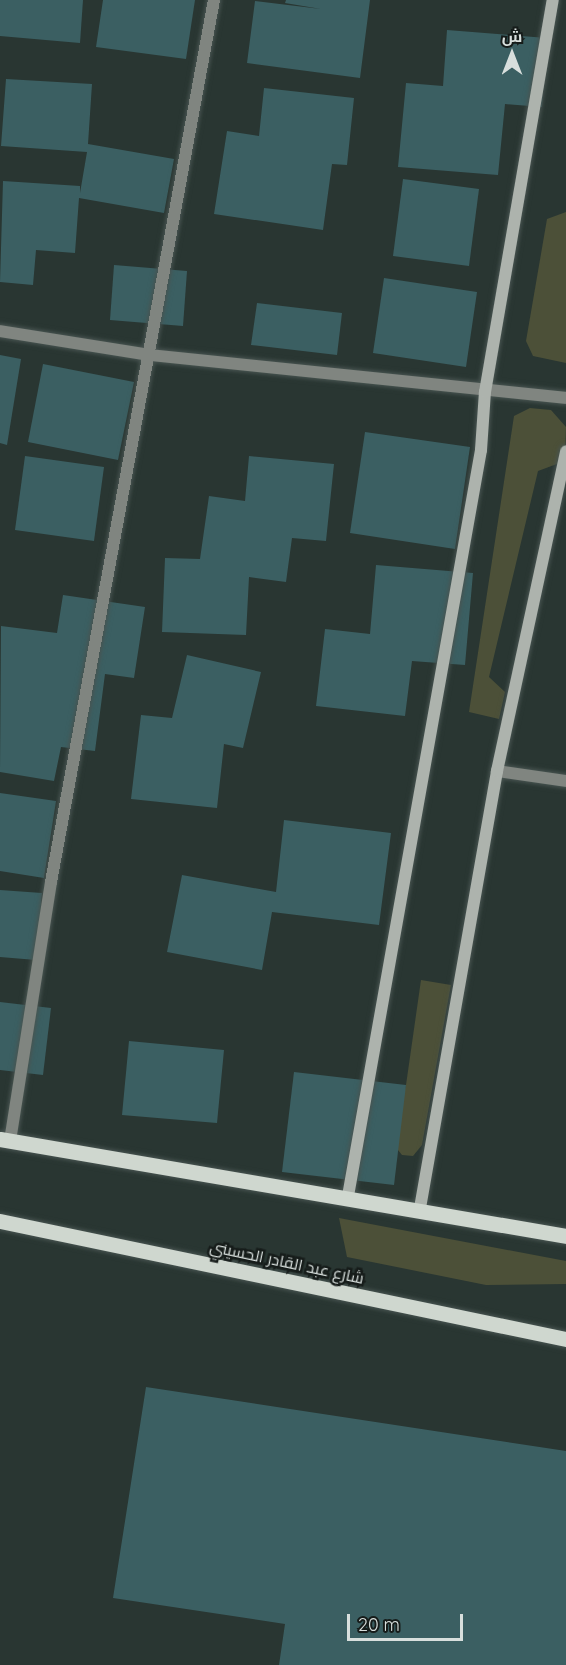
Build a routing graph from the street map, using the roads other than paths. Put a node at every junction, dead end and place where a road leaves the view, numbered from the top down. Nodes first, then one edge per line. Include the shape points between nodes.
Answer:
1 (214, 0) edge
2 (553, 0) edge
3 (0, 332) edge
4 (150, 355) junction
5 (484, 392) junction
6 (566, 398) edge
7 (566, 451) edge
8 (496, 771) junction
9 (566, 781) edge
10 (5, 1140) edge
11 (348, 1196) junction
12 (420, 1208) junction
13 (0, 1221) edge
14 (566, 1236) edge
15 (566, 1339) edge

1 - 4 street
2 - 5 street
3 - 4 street
4 - 5 street
4 - 10 street
5 - 6 street
5 - 11 street via 481,450
7 - 8 street
8 - 9 street
8 - 12 street
10 - 11 main road
11 - 12 main road
12 - 14 main road
13 - 15 main road, شارع عبد القادر الحسيني

